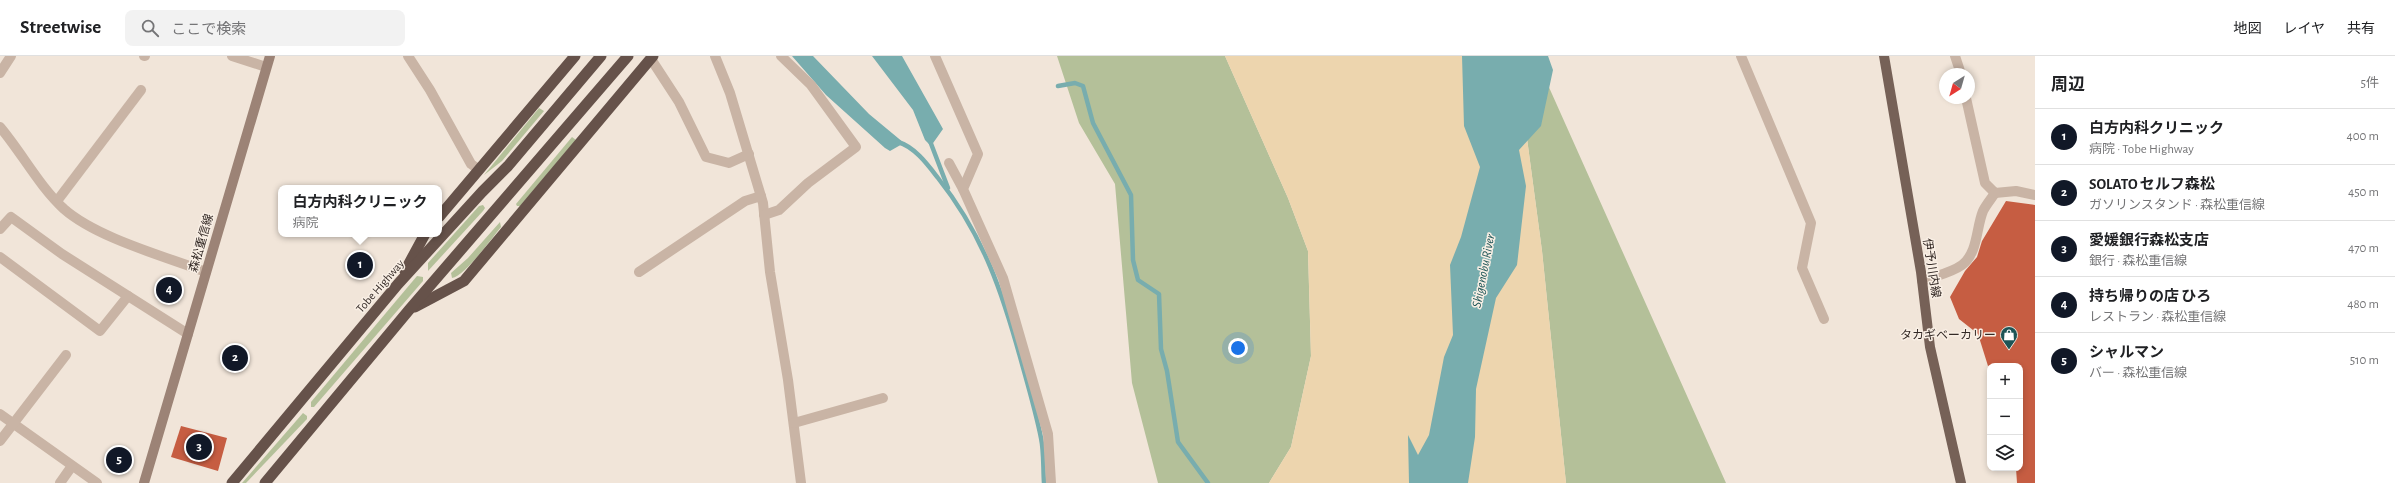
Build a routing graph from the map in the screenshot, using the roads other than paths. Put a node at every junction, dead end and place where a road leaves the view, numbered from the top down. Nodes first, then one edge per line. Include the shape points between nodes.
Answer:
1 (11, 56) edge
2 (232, 56) edge
3 (270, 56) edge
4 (408, 56) edge
5 (575, 56) edge
6 (601, 56) edge
7 (628, 56) edge
8 (715, 56) edge
9 (781, 56) edge
10 (935, 56) edge
11 (1741, 56) edge
12 (1884, 56) edge
13 (1955, 56) edge
14 (652, 58) edge
15 (266, 68) junction
16 (1959, 68) edge
17 (0, 72) edge
18 (142, 90) dead end
19 (1967, 104) edge
20 (0, 127) edge
21 (749, 154) junction
22 (949, 164) dead end
23 (478, 169) junction
24 (963, 190) junction
25 (1995, 193) junction
26 (2035, 195) edge
27 (761, 196) junction
28 (57, 202) junction
29 (442, 213) edge
30 (764, 215) junction
31 (0, 229) edge
32 (442, 236) edge
33 (423, 237) edge
34 (441, 237) edge
35 (0, 257) edge
36 (206, 272) junction
37 (639, 272) dead end
38 (1922, 281) junction
39 (398, 284) junction
40 (128, 296) junction
41 (409, 310) junction
42 (1824, 318) dead end
43 (188, 334) junction
44 (66, 355) dead end
45 (882, 398) dead end
46 (0, 414) edge
47 (794, 422) junction
48 (13, 423) junction
49 (0, 441) edge
50 (72, 466) junction
51 (60, 483) edge
52 (97, 483) edge
53 (144, 483) edge
54 (232, 483) edge
55 (265, 483) edge
56 (802, 483) edge
57 (1051, 483) edge
58 (1961, 483) edge

1 - 17 street
2 - 15 street
3 - 15 main road, 森松重信線
4 - 23 street via 471,164
5 - 23 highway
6 - 32 highway, Tobe Highway via 508,166
7 - 41 highway
8 - 21 street via 730,93
9 - 30 street via 811,84 856,147 808,183 779,210
10 - 24 street via 978,154
11 - 42 street via 1811,223 1802,268
12 - 38 main road, 伊予川内線
13 - 16 street
14 - 21 street via 679,102 706,157 729,163
14 - 41 highway via 464,281
15 - 36 main road, 森松重信線
18 - 28 street
19 - 25 street via 1985,183
20 - 28 street
21 - 27 street
22 - 24 street
23 - 29 highway
24 - 57 street via 1003,278 1048,434
25 - 26 street via 2016,191
25 - 38 street via 1984,210 1968,258 1962,265 1950,271
27 - 30 street
27 - 37 street via 744,201
28 - 36 street via 97,229
30 - 47 street via 770,272
31 - 40 street via 11,217 62,254
33 - 39 highway
34 - 39 highway, Tobe Highway
35 - 40 street via 100,331
36 - 43 main road, 森松重信線
38 - 58 main road, 伊予川内線 via 1930,347
39 - 54 highway, Tobe Highway
40 - 43 street
41 - 55 highway
43 - 53 main road, 森松重信線
44 - 48 street
45 - 47 street
46 - 48 street
47 - 56 street
48 - 49 street
48 - 50 street
50 - 51 street
50 - 52 street

